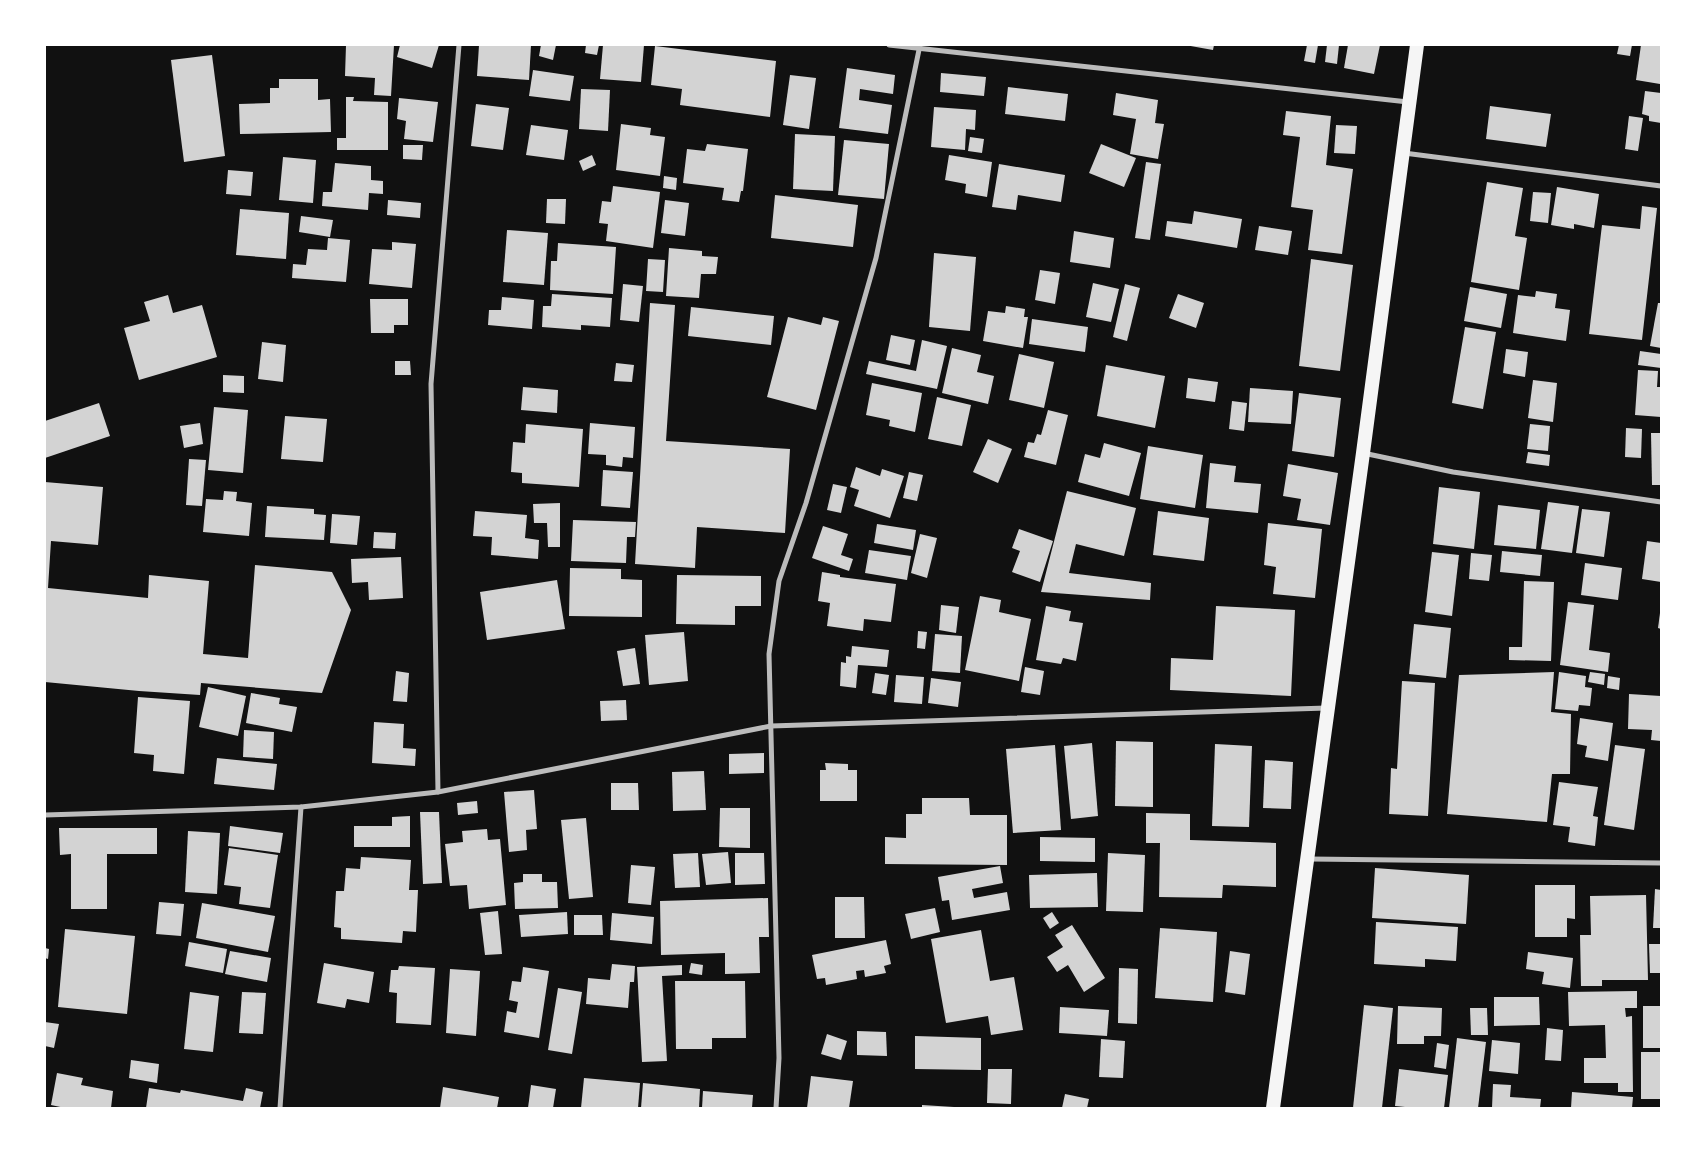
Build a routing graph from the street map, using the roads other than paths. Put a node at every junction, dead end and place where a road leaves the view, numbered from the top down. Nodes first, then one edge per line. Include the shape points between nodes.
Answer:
1 (459, 45) edge
2 (889, 45) edge
3 (1417, 45) edge
4 (920, 47) edge
5 (1409, 102) junction
6 (1402, 153) junction
7 (1661, 186) edge
8 (1363, 453) junction
9 (1661, 502) edge
10 (1327, 708) junction
11 (771, 726) junction
12 (438, 792) junction
13 (301, 808) junction
14 (45, 815) edge
15 (1307, 859) junction
16 (1661, 863) edge
17 (280, 1108) edge
18 (776, 1108) edge
19 (1273, 1108) edge

1 - 12 street via 431,384
2 - 4 street
3 - 5 highway
4 - 5 street
4 - 11 street via 876,258 806,503 779,581 769,654
5 - 6 highway
6 - 7 street
6 - 8 highway
8 - 9 street via 1453,472
8 - 10 highway
10 - 11 street
10 - 15 highway
11 - 12 street
11 - 18 street via 779,1058
12 - 13 street
13 - 14 street
13 - 17 street
15 - 16 street
15 - 19 highway

